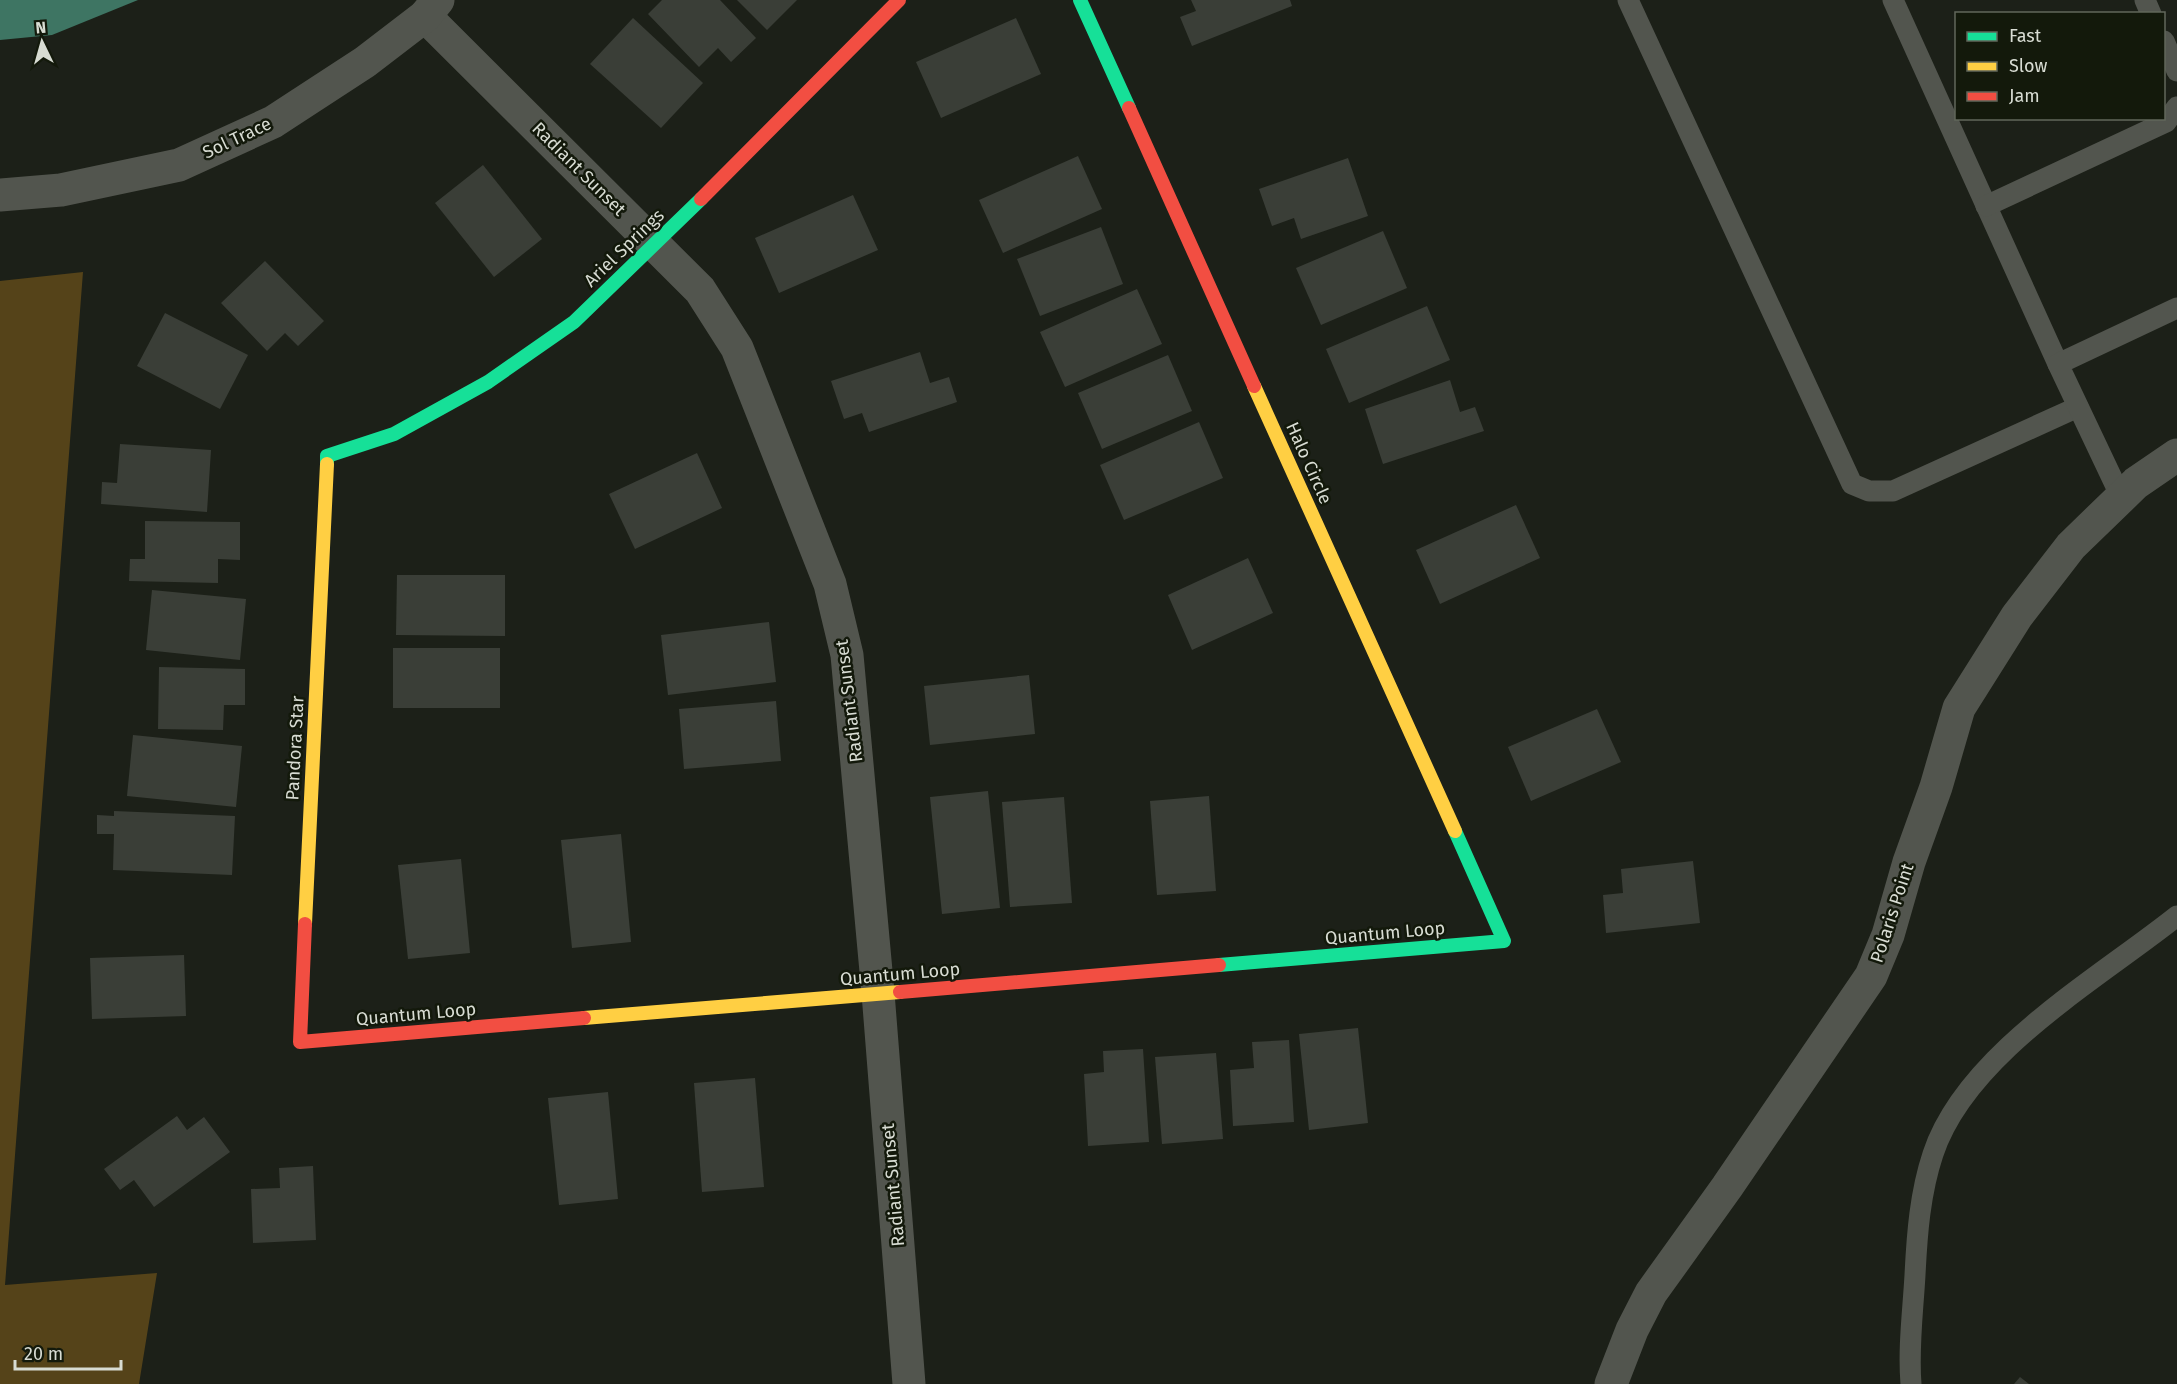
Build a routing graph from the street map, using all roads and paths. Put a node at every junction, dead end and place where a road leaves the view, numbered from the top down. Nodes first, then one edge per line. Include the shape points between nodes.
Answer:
1 (899, 0) edge
2 (1080, 0) edge
3 (1629, 0) edge
4 (1893, 0) edge
5 (432, 8) edge
6 (2165, 44) edge
7 (2177, 71) edge
8 (2177, 107) edge
9 (0, 195) edge
10 (1986, 206) junction
11 (655, 245) junction
12 (2177, 308) edge
13 (2058, 364) junction
14 (2078, 407) junction
15 (2177, 455) edge
16 (327, 456) joint
17 (2121, 497) junction
18 (2177, 916) edge
19 (1504, 941) joint
20 (878, 993) junction
21 (300, 1042) joint
22 (909, 1384) edge
23 (1611, 1384) edge
24 (1911, 1384) edge

1 - 11 street, Ariel Springs
2 - 19 street, Halo Circle
3 - 14 lane via 1852,484 1869,491 1893,491
4 - 10 lane
5 - 9 street, Sol Trace via 365,62 273,122 179,165 61,190
5 - 11 street, Radiant Sunset
6 - 7 lane
8 - 10 lane via 2166,122
10 - 13 lane
11 - 16 street, Ariel Springs via 574,322 488,382 394,434
11 - 20 street, Radiant Sunset via 700,290 737,348 830,584 847,655
12 - 13 lane
13 - 14 lane
14 - 17 lane
15 - 17 street, Polaris Point
16 - 21 street, Pandora Star
17 - 23 street, Polaris Point via 2070,546 2017,616 1959,708 1888,935 1871,976 1651,1293
18 - 24 lane via 2002,1051 1946,1124 1933,1153 1918,1213
19 - 20 street, Quantum Loop
20 - 21 street, Quantum Loop
20 - 22 street, Radiant Sunset

